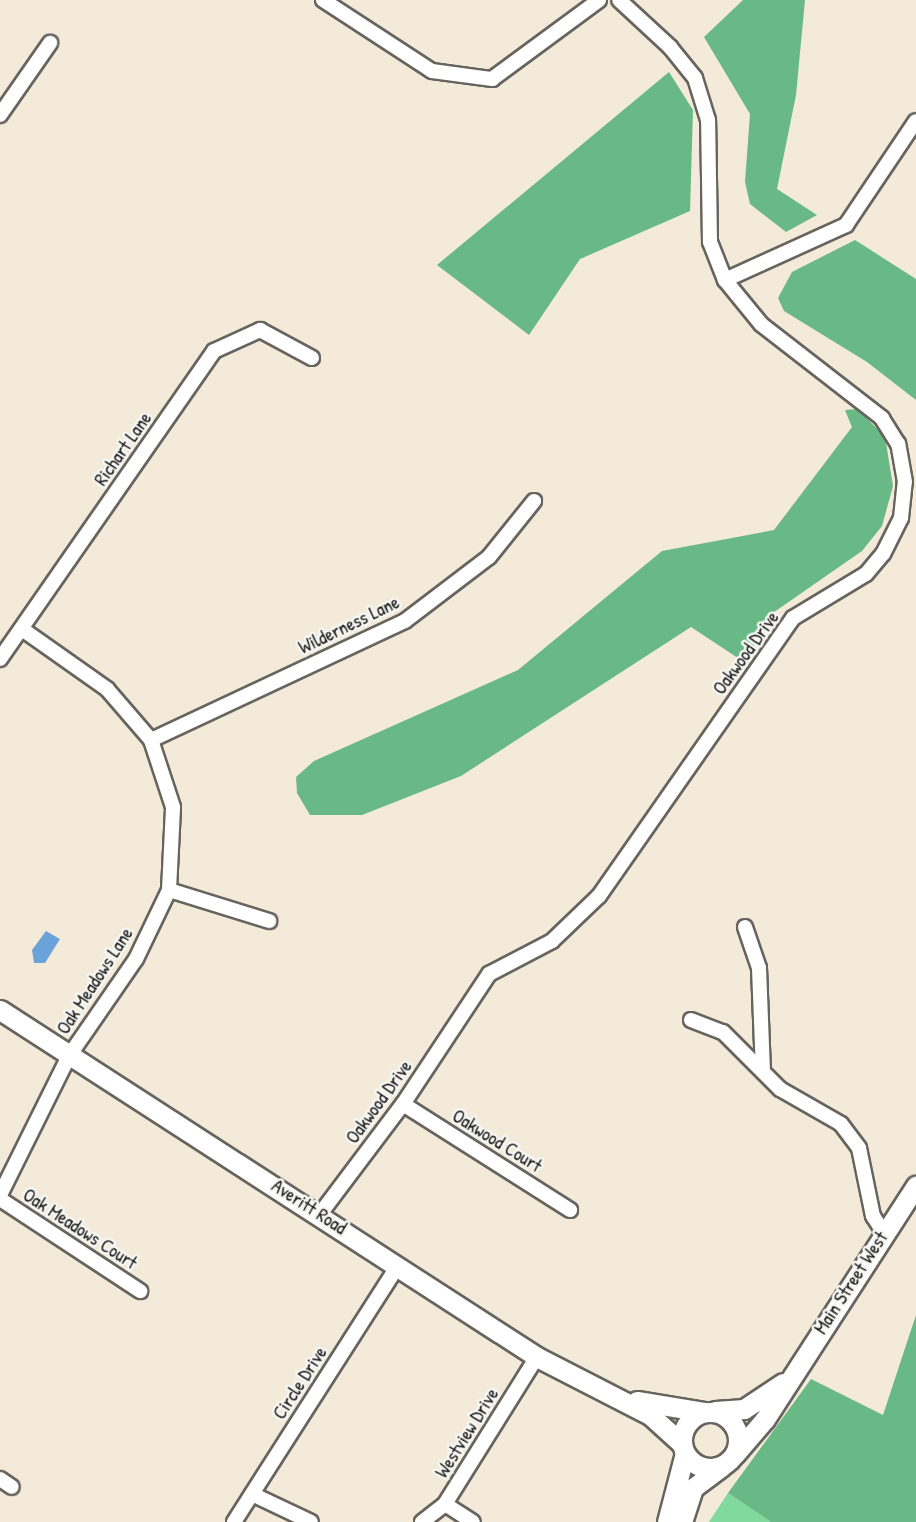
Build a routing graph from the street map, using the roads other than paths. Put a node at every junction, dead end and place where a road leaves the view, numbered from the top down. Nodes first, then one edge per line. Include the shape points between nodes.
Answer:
1 (323, 0) edge
2 (599, 0) edge
3 (619, 0) edge
4 (50, 43) dead end
5 (1, 111) edge
6 (916, 121) edge
7 (725, 280) junction
8 (312, 358) dead end
9 (534, 501) dead end
10 (22, 629) junction
11 (0, 660) edge
12 (151, 740) junction
13 (169, 890) junction
14 (269, 921) dead end
15 (746, 927) dead end
16 (0, 1010) edge
17 (691, 1020) dead end
18 (69, 1056) junction
19 (763, 1071) junction
20 (403, 1104) junction
21 (916, 1186) edge
22 (0, 1197) edge
23 (570, 1210) dead end
24 (320, 1214) junction
25 (884, 1233) junction
26 (398, 1266) junction
27 (139, 1291) dead end
28 (537, 1357) junction
29 (787, 1381) junction
30 (622, 1398) junction
31 (710, 1411) junction
32 (683, 1448) junction
33 (731, 1458) junction
34 (251, 1494) junction
35 (445, 1504) junction
36 (234, 1522) edge
37 (311, 1522) edge
38 (422, 1522) edge
39 (473, 1522) edge
40 (667, 1522) edge
41 (682, 1522) edge

1 - 2 street via 432,71 492,79
3 - 7 street, Oakwood Drive via 670,47 695,78 708,120 710,242
4 - 5 street
6 - 7 street via 846,225
7 - 20 street, Oakwood Drive via 761,324 882,418 898,444 905,482 901,518 883,554 866,574 793,618 599,896 552,941 489,974
8 - 10 street, Richart Lane via 260,330 215,351
9 - 12 street, Wilderness Lane via 489,557 405,621
10 - 11 street, Richart Lane
10 - 12 street, Oak Meadows Lane via 107,689
12 - 13 street, Oak Meadows Lane via 173,807
13 - 14 street
13 - 18 street, Oak Meadows Lane via 136,959
15 - 19 street via 759,968
16 - 18 street, Averitt Road
17 - 19 street via 712,1024
18 - 22 street, Oak Meadows Lane
18 - 24 street, Averitt Road
19 - 25 street via 780,1089 847,1132 859,1148 873,1216
20 - 23 street, Oakwood Court
20 - 24 street, Oakwood Drive
21 - 25 street, Main Street West
22 - 27 street, Oak Meadows Court
24 - 26 street, Averitt Road
25 - 29 street, Main Street West
26 - 28 street, Averitt Road
26 - 34 street, Circle Drive
28 - 30 street, Averitt Road
28 - 35 street, Westview Drive
29 - 31 street, Main Street West via 744,1409
29 - 33 street, Main Street West via 765,1419
30 - 31 street, Averitt Road
30 - 32 street, Averitt Road via 665,1426
31 - 32 street via 689,1421
31 - 33 street via 736,1428
32 - 33 street via 701,1467
32 - 40 street
33 - 41 street, Main Street West via 693,1488
34 - 36 street, Circle Drive
34 - 37 street
35 - 38 street, Westview Drive
35 - 39 street

